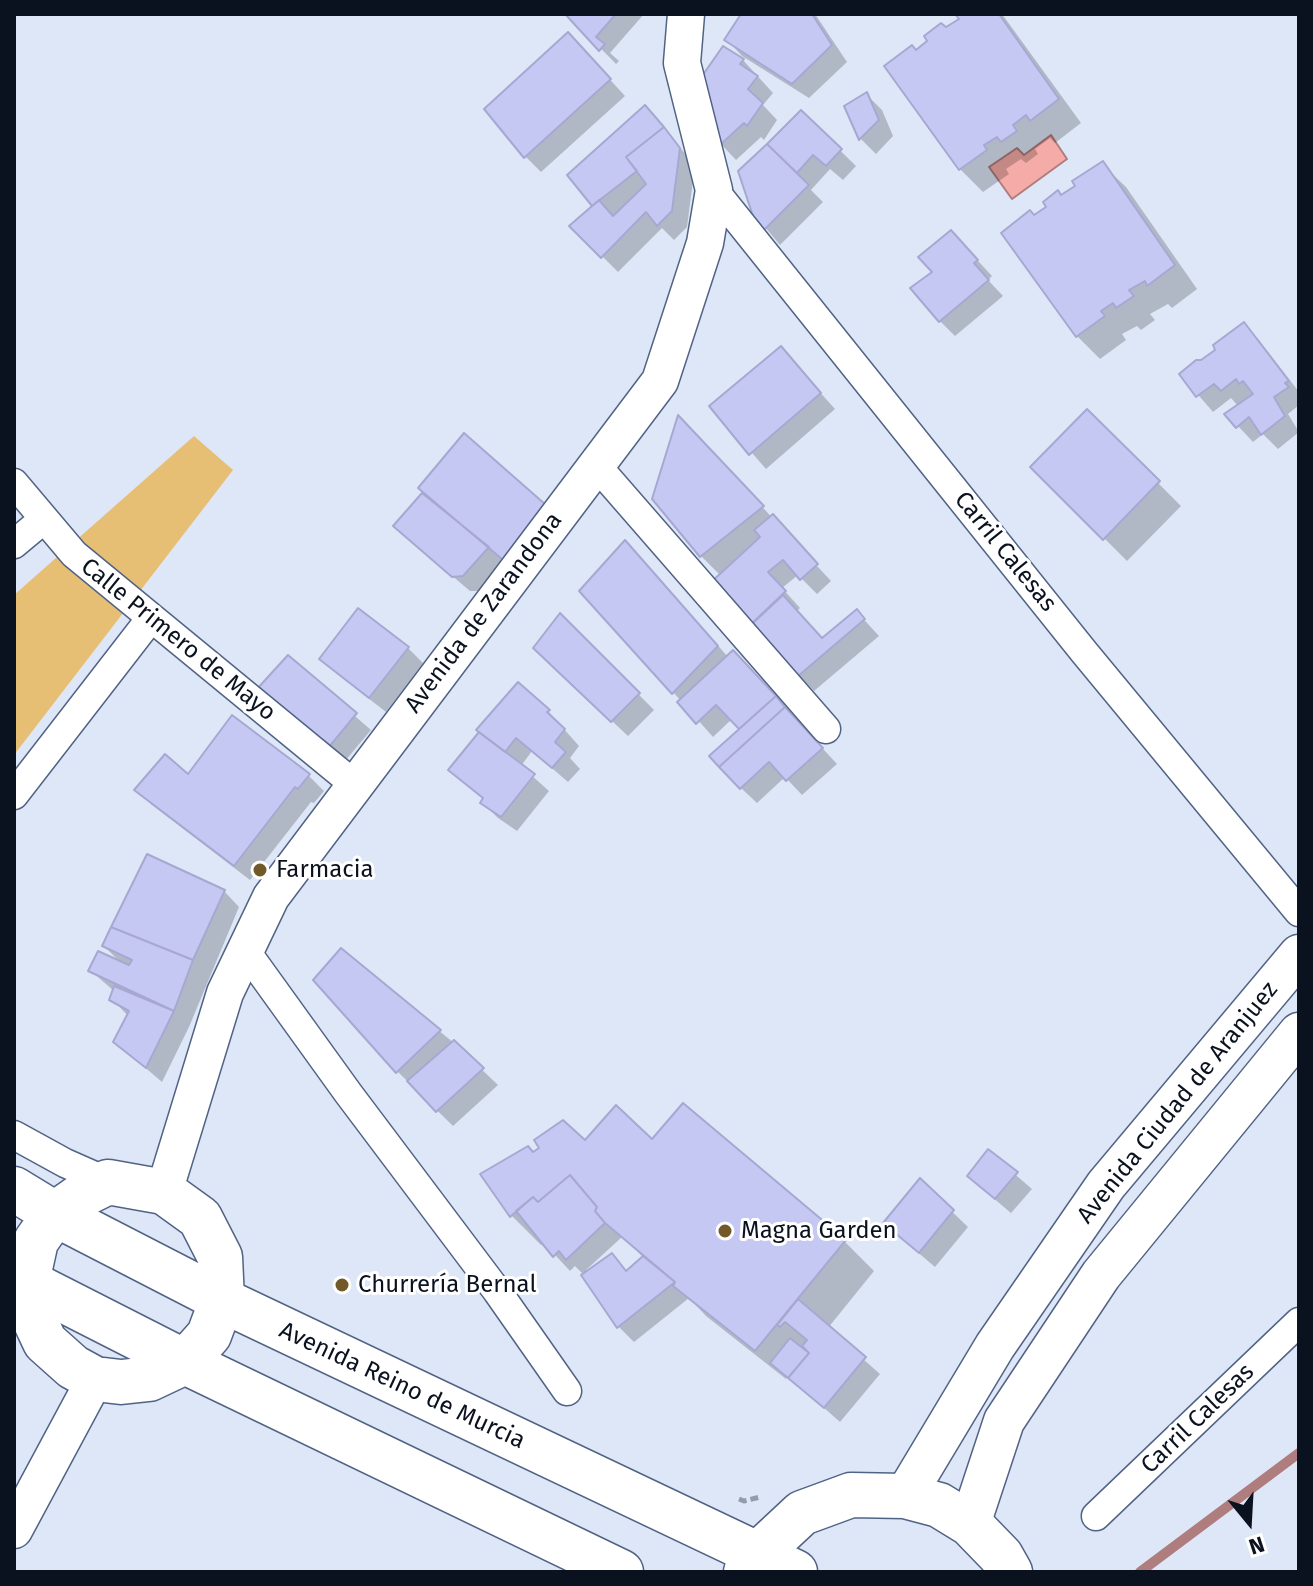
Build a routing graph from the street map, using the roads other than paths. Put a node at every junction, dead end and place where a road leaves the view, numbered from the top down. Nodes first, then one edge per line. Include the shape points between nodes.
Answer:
1 (686, 14) edge
2 (714, 190) junction
3 (596, 465) junction
4 (14, 483) edge
5 (44, 519) junction
6 (14, 544) edge
7 (151, 618) junction
8 (826, 729) dead end
9 (355, 785) junction
10 (14, 795) edge
11 (1299, 912) edge
12 (245, 950) junction
13 (1299, 955) edge
14 (1299, 1033) edge
15 (14, 1135) edge
16 (108, 1182) junction
17 (14, 1189) edge
18 (164, 1192) junction
19 (55, 1214) junction
20 (21, 1292) edge
21 (222, 1300) junction
22 (1299, 1322) edge
23 (185, 1362) junction
24 (95, 1379) junction
25 (567, 1391) dead end
26 (905, 1496) junction
27 (1096, 1516) dead end
28 (970, 1524) junction
29 (14, 1530) edge
30 (766, 1566) edge
31 (621, 1572) edge
32 (1010, 1572) edge

1 - 2 street, Avenida de Zarandona via 682,63
2 - 3 street, Avenida de Zarandona via 705,243 660,381
2 - 11 street, Carril Calesas
3 - 8 street
3 - 9 street, Avenida de Zarandona
4 - 5 street, Calle Primero de Mayo
5 - 6 street
5 - 7 street, Calle Primero de Mayo via 74,554
7 - 9 street, Calle Primero de Mayo
7 - 10 street
9 - 12 street, Avenida de Zarandona via 271,897
12 - 18 street, Avenida de Zarandona via 225,993
12 - 25 street
13 - 26 main road, Avenida Ciudad de Aranjuez via 1106,1185 995,1346
14 - 28 main road, Avenida Ciudad de Aranjuez via 1101,1275 1004,1421
15 - 16 street
16 - 18 main road
16 - 19 main road
17 - 19 main road, Avenida Reino de Murcia
18 - 21 main road via 200,1218 220,1257
19 - 20 main road via 36,1241
19 - 21 main road, Avenida Reino de Murcia
20 - 23 main road
20 - 24 main road via 45,1342
21 - 23 main road via 209,1335
21 - 30 main road, Avenida Reino de Murcia
22 - 27 street, Carril Calesas
23 - 24 main road via 149,1379
23 - 31 main road
24 - 29 street
26 - 28 main road via 939,1505
26 - 30 main road via 851,1495 802,1513
28 - 32 main road

